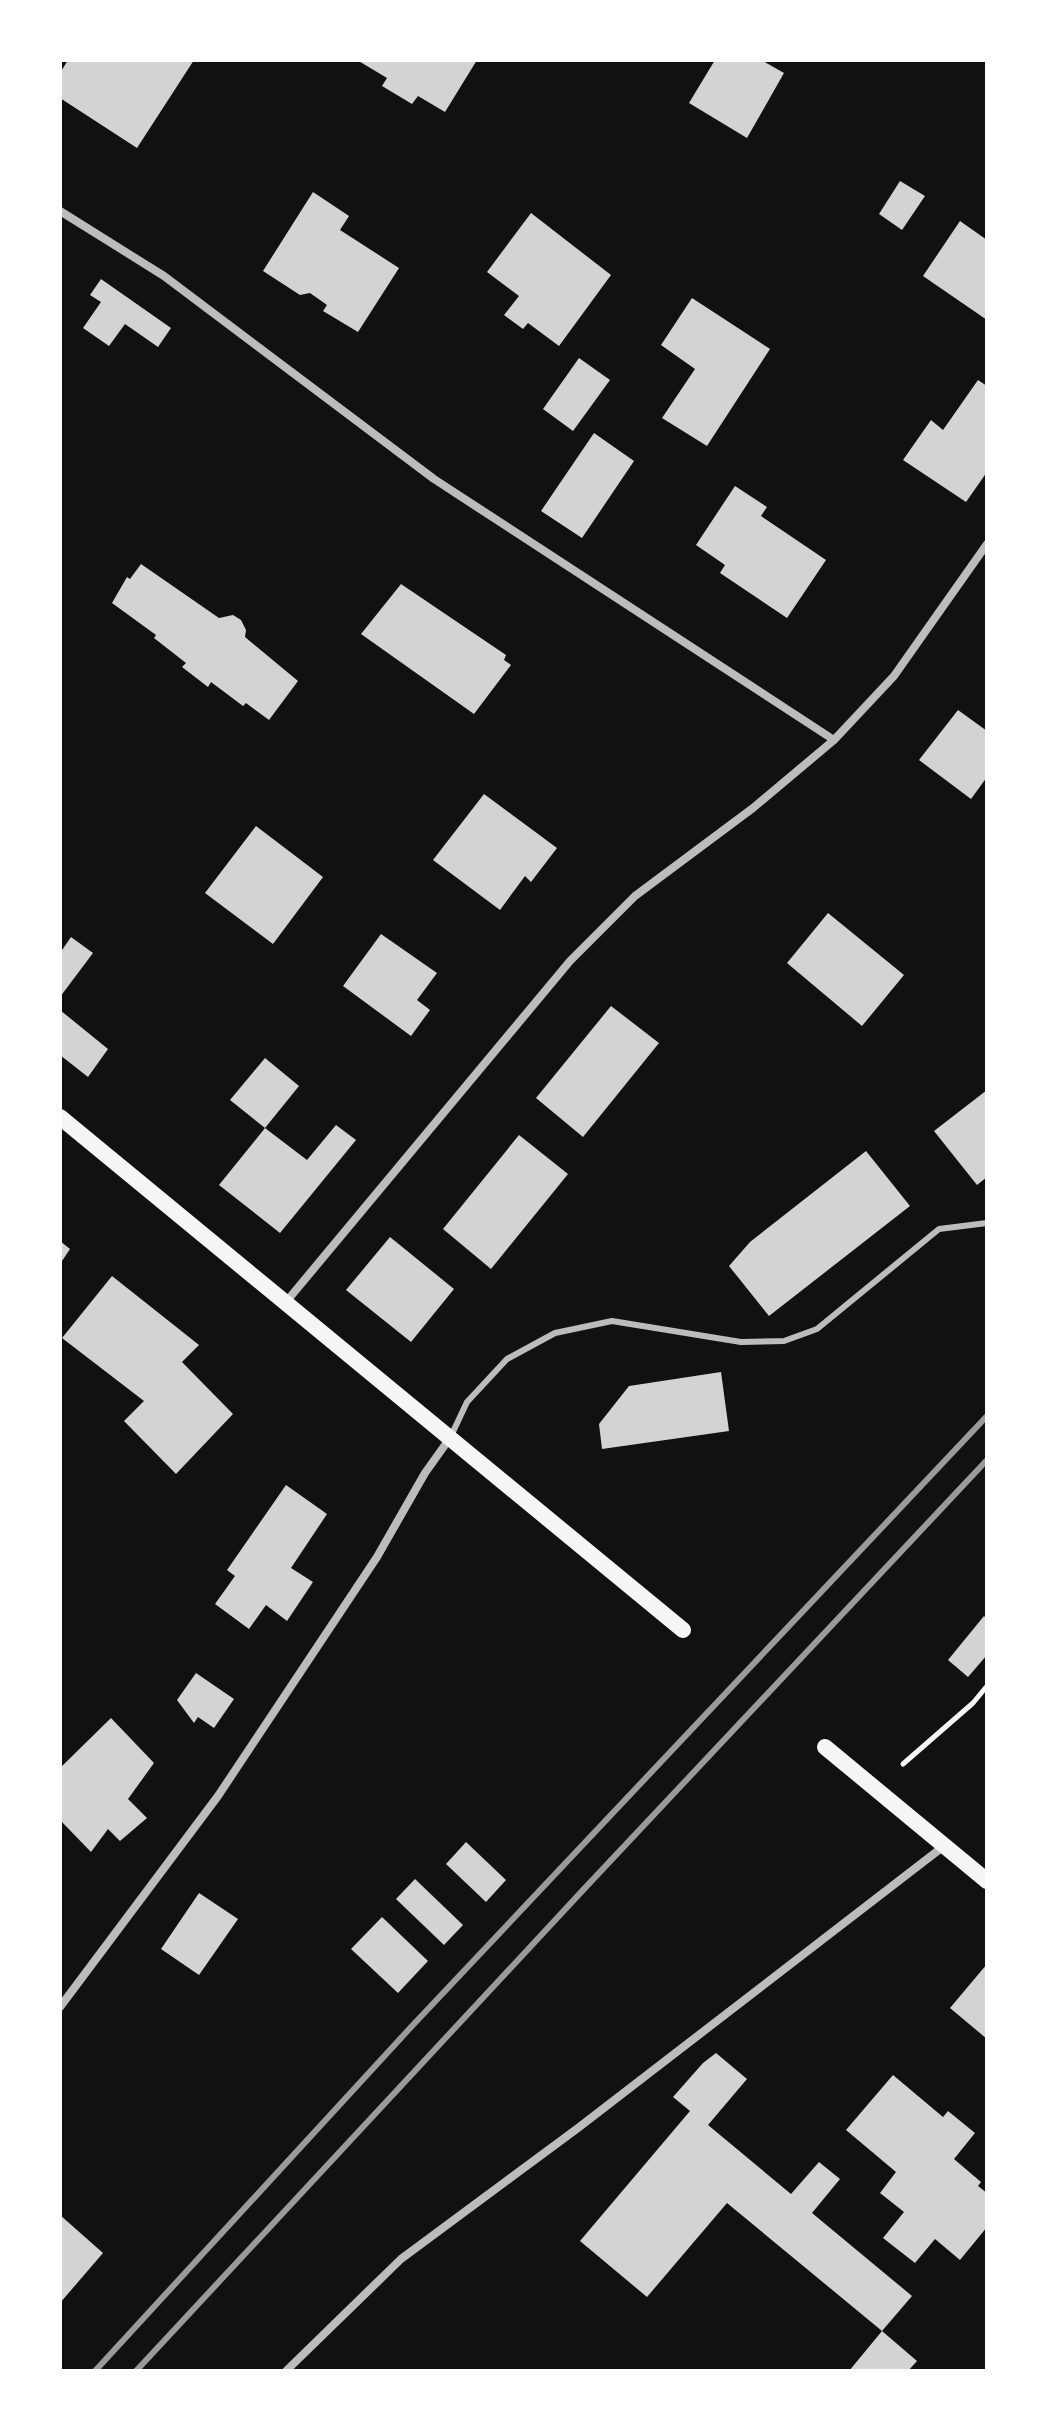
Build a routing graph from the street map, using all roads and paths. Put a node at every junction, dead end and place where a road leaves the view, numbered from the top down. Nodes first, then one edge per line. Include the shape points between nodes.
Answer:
1 (60, 211) edge
2 (987, 544) edge
3 (834, 740) junction
4 (60, 1117) edge
5 (987, 1223) edge
6 (285, 1303) junction
7 (451, 1437) junction
8 (683, 1630) dead end
9 (987, 1686) edge
10 (825, 1747) dead end
11 (875, 1789) junction
12 (945, 1846) junction
13 (987, 1881) edge
14 (60, 2007) edge
15 (286, 2371) edge

1 - 3 street via 164,276 434,479
2 - 3 street via 894,676
3 - 6 street via 635,896 570,961
4 - 6 main road
5 - 7 lane via 939,1229 817,1329 784,1341 741,1342 612,1321 555,1333 507,1359 467,1402
6 - 7 main road
7 - 8 main road
7 - 14 street via 218,1796
9 - 11 path
10 - 11 main road
11 - 12 main road
12 - 13 main road
12 - 15 street via 401,2259

